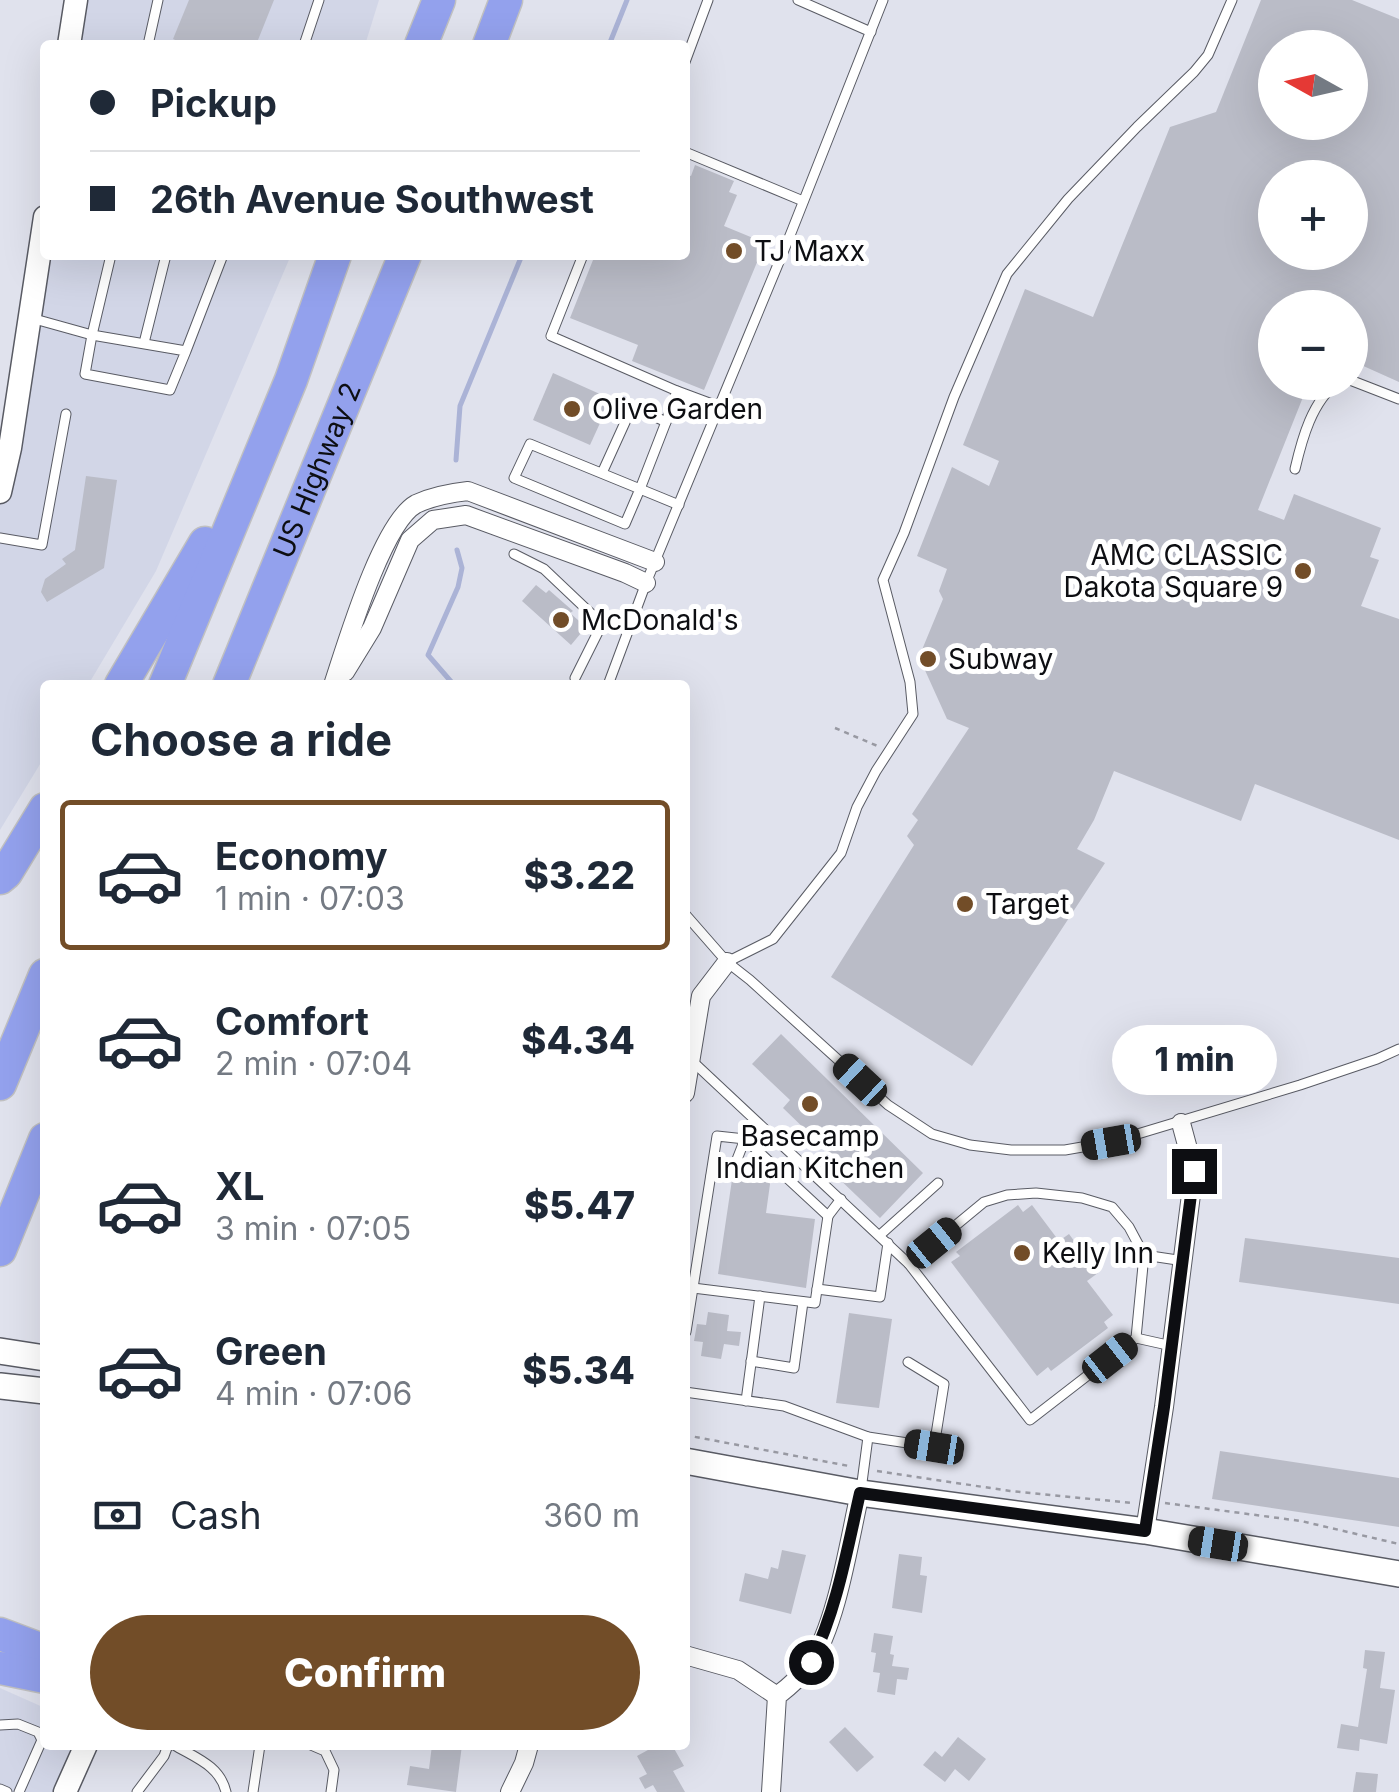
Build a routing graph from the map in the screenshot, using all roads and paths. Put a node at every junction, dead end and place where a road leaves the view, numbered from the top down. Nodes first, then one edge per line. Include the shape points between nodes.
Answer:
1 (76, 0) edge
2 (158, 0) edge
3 (319, 0) edge
4 (440, 0) edge
5 (506, 0) edge
6 (708, 0) edge
7 (798, 0) edge
8 (884, 0) edge
9 (1232, 0) edge
10 (871, 32) junction
11 (70, 40) edge
12 (149, 40) edge
13 (306, 40) edge
14 (423, 40) edge
15 (490, 40) edge
16 (690, 49) edge
17 (690, 154) edge
18 (803, 201) junction
19 (40, 253) edge
20 (110, 260) edge
21 (165, 260) edge
22 (221, 260) edge
23 (333, 260) edge
24 (403, 260) edge
25 (581, 260) edge
26 (31, 318) junction
27 (92, 334) junction
28 (144, 344) junction
29 (186, 352) junction
30 (291, 380) junction
31 (1368, 387) edge
32 (677, 390) junction
33 (1399, 399) edge
34 (1322, 400) edge
35 (720, 407) junction
36 (66, 414) dead end
37 (666, 422) junction
38 (1295, 470) dead end
39 (602, 472) junction
40 (640, 489) junction
41 (0, 492) edge
42 (679, 505) junction
43 (0, 538) edge
44 (514, 554) dead end
45 (655, 562) junction
46 (646, 583) junction
47 (576, 678) dead end
48 (124, 680) edge
49 (167, 680) edge
50 (231, 680) edge
51 (336, 680) edge
52 (338, 680) edge
53 (610, 680) edge
54 (835, 728) dead end
55 (890, 751) junction
56 (40, 817) edge
57 (0, 878) edge
58 (690, 920) edge
59 (727, 962) junction
60 (40, 987) edge
61 (1399, 1049) edge
62 (691, 1060) junction
63 (690, 1066) edge
64 (0, 1084) edge
65 (1180, 1123) junction
66 (745, 1139) junction
67 (40, 1150) edge
68 (711, 1176) junction
69 (938, 1183) dead end
70 (841, 1199) junction
71 (828, 1216) junction
72 (884, 1239) junction
73 (0, 1250) edge
74 (1144, 1255) junction
75 (1184, 1261) junction
76 (909, 1264) junction
77 (690, 1283) edge
78 (690, 1288) edge
79 (817, 1288) junction
80 (760, 1296) junction
81 (803, 1302) junction
82 (1136, 1338) junction
83 (1172, 1346) junction
84 (751, 1362) junction
85 (908, 1362) dead end
86 (4, 1387) edge
87 (40, 1391) edge
88 (690, 1393) edge
89 (746, 1401) junction
90 (690, 1436) edge
91 (868, 1437) junction
92 (690, 1462) edge
93 (862, 1480) junction
94 (1150, 1503) junction
95 (1145, 1531) junction
96 (1399, 1544) edge
97 (1399, 1574) edge
98 (0, 1634) edge
99 (40, 1647) edge
100 (690, 1656) edge
101 (0, 1668) edge
102 (40, 1676) edge
103 (777, 1696) junction
104 (0, 1726) edge
105 (40, 1736) edge
106 (40, 1745) edge
107 (84, 1750) edge
108 (168, 1750) edge
109 (180, 1750) edge
110 (259, 1750) edge
111 (325, 1750) edge
112 (528, 1750) edge
113 (0, 1789) edge
114 (7, 1792) edge
115 (19, 1792) edge
116 (65, 1792) edge
117 (138, 1792) edge
118 (226, 1792) edge
119 (253, 1792) edge
120 (332, 1792) edge
121 (510, 1792) edge
122 (771, 1792) edge

1 - 11 street
2 - 12 lane
3 - 13 lane
4 - 14 highway
5 - 15 highway
6 - 16 lane
7 - 10 lane
8 - 10 lane
9 - 55 lane via 1201,64 1068,199 1007,274 883,580 913,714
10 - 18 lane
17 - 18 lane
18 - 35 lane
19 - 26 street
20 - 27 lane
21 - 28 lane
22 - 29 lane
23 - 30 highway
24 - 50 highway, US Highway 2
25 - 32 lane via 551,336
26 - 27 lane
26 - 41 street
27 - 28 lane
27 - 29 lane via 85,374 170,390
28 - 29 lane
30 - 48 highway
30 - 49 highway
31 - 33 lane
32 - 35 lane
32 - 37 lane
34 - 38 lane
35 - 42 lane
36 - 43 lane via 42,545
37 - 39 lane via 643,412 626,418
37 - 40 lane
39 - 40 lane
39 - 40 lane via 530,444 514,478 626,524
40 - 42 lane
42 - 45 lane
44 - 47 lane via 544,570 602,624
45 - 46 lane
45 - 51 street via 468,491 442,494 413,506 394,526
46 - 52 street via 466,515 433,520 410,540 372,628
46 - 53 lane
54 - 55 path
55 - 59 lane via 856,807 841,852 785,927
56 - 57 highway
58 - 59 lane
59 - 62 street via 701,996
59 - 65 lane via 888,1105 932,1134 997,1148 1066,1150
60 - 64 highway
61 - 65 lane
62 - 63 street
62 - 70 lane
65 - 75 street via 1194,1171
66 - 68 lane via 736,1162
66 - 68 lane via 718,1136
66 - 71 lane
67 - 73 highway
68 - 77 lane
69 - 72 lane
70 - 71 lane
70 - 72 lane
71 - 79 lane
72 - 76 lane
72 - 79 lane via 880,1297
74 - 75 lane
74 - 76 lane via 1112,1207 1036,1193 984,1202
74 - 82 lane
75 - 83 street
76 - 82 lane via 1030,1420
78 - 80 lane
79 - 81 lane via 815,1304
80 - 81 lane
80 - 84 lane
81 - 84 lane via 794,1368
82 - 83 lane
83 - 94 street
84 - 89 lane
85 - 91 lane via 944,1384 934,1447
86 - 87 main road
88 - 89 lane
89 - 91 lane via 784,1406
90 - 93 path
91 - 93 lane
92 - 93 main road
93 - 94 path
93 - 95 main road
93 - 103 street via 824,1636 796,1682
94 - 95 street
94 - 96 path via 1301,1522
95 - 97 main road
98 - 99 highway
100 - 103 street via 738,1670
101 - 102 highway
103 - 122 street
104 - 105 lane via 18,1724
106 - 115 lane
107 - 116 street
108 - 117 lane
109 - 118 lane via 216,1770
110 - 119 lane
111 - 120 lane via 334,1770
112 - 121 street
113 - 114 lane

